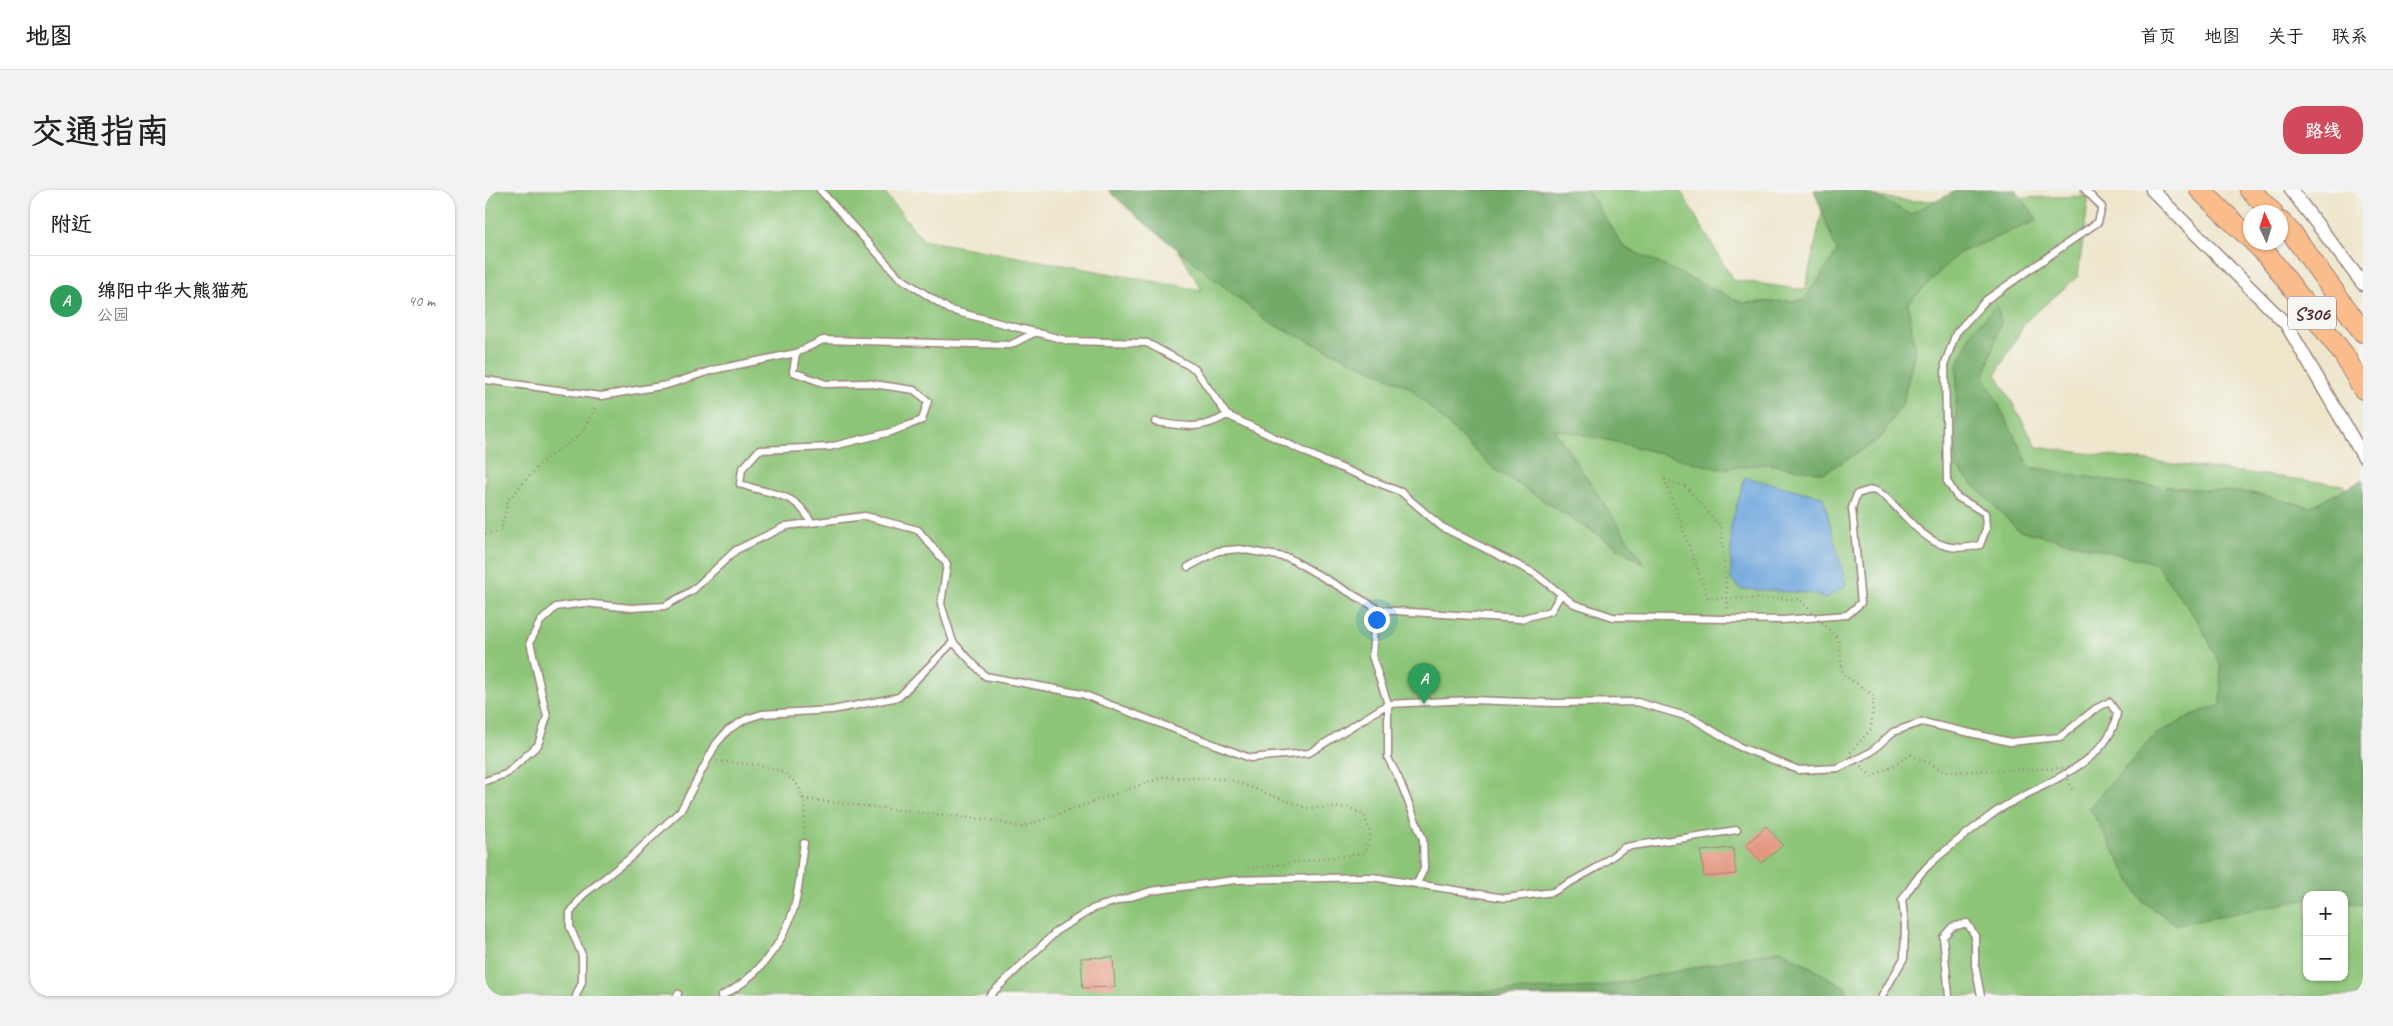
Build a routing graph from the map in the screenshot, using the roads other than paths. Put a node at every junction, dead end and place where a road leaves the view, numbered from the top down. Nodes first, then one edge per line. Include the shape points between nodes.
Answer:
1 (820, 190) edge
2 (2085, 190) edge
3 (2152, 190) edge
4 (2200, 190) edge
5 (2250, 190) edge
6 (2291, 190) edge
7 (2265, 205) edge
8 (2288, 229) edge
9 (2243, 231) edge
10 (2262, 250) edge
11 (2363, 284) edge
12 (1036, 332) junction
13 (2363, 332) edge
14 (797, 353) junction
15 (485, 380) edge
16 (2363, 389) edge
17 (1227, 415) junction
18 (1155, 422) dead end
19 (2363, 456) edge
20 (811, 523) junction
21 (1188, 567) dead end
22 (1561, 594) junction
23 (1380, 610) junction
24 (953, 642) junction
25 (1388, 704) junction
26 (485, 781) edge
27 (1737, 830) dead end
28 (804, 843) road end
29 (1417, 883) junction
30 (577, 996) edge
31 (721, 996) edge
32 (989, 996) edge
33 (1882, 996) edge
34 (1949, 996) edge
35 (1981, 996) edge

1 - 12 lane via 899,277 950,310
2 - 22 lane via 2102,207 2098,222 1986,300 1956,333 1945,363 1947,481 1957,497 1985,513 1986,529 1980,545 1963,550 1938,546 1885,496 1872,490 1857,494 1851,508 1861,603 1847,615 1782,620 1613,617 1574,604
3 - 19 street via 2286,324
4 - 9 main road
5 - 7 main road
6 - 11 street
8 - 13 main road, S306
10 - 16 main road, S306 via 2344,355
12 - 14 lane via 1010,345 823,340
12 - 17 lane via 1069,341 1147,343 1195,370
14 - 15 lane via 713,370 667,385 601,396
14 - 20 lane via 793,372 826,384 866,383 914,390 928,401 922,420 891,432 829,447 759,450 742,469 740,484 784,496 805,509
17 - 18 lane via 1214,423 1190,427
17 - 22 lane via 1324,461 1401,492 1442,527 1534,574
20 - 24 lane via 865,516 918,530 947,564 941,604
20 - 26 lane via 786,526 737,550 693,590 665,606 631,608 585,603 557,607 540,622 530,642 547,717 538,745 506,774
21 - 23 lane via 1218,551 1241,549 1289,558
22 - 23 lane via 1551,611 1519,619
23 - 25 lane via 1374,629 1372,656
24 - 25 lane via 985,676 1082,694 1250,758 1309,753
24 - 30 lane via 899,697 832,710 762,714 728,730 716,744 681,810 630,858 583,895 570,913 570,927 582,955 582,982
25 - 29 lane via 1388,758 1423,839 1423,869
25 - 33 lane via 1471,700 1637,702 1691,718 1740,747 1799,770 1838,768 1871,752 1893,732 1922,722 2010,742 2060,738 2095,709 2109,702 2117,713 2115,727 2096,753 2049,784 1995,812 1925,869 1902,900 1904,958
27 - 29 lane via 1625,847 1553,892 1505,898
28 - 31 lane via 793,912 769,960 734,990
29 - 32 lane via 1373,877 1235,880 1151,891 1094,908 1058,930
34 - 35 lane via 1943,937 1952,926 1967,923 1975,936 1975,965

